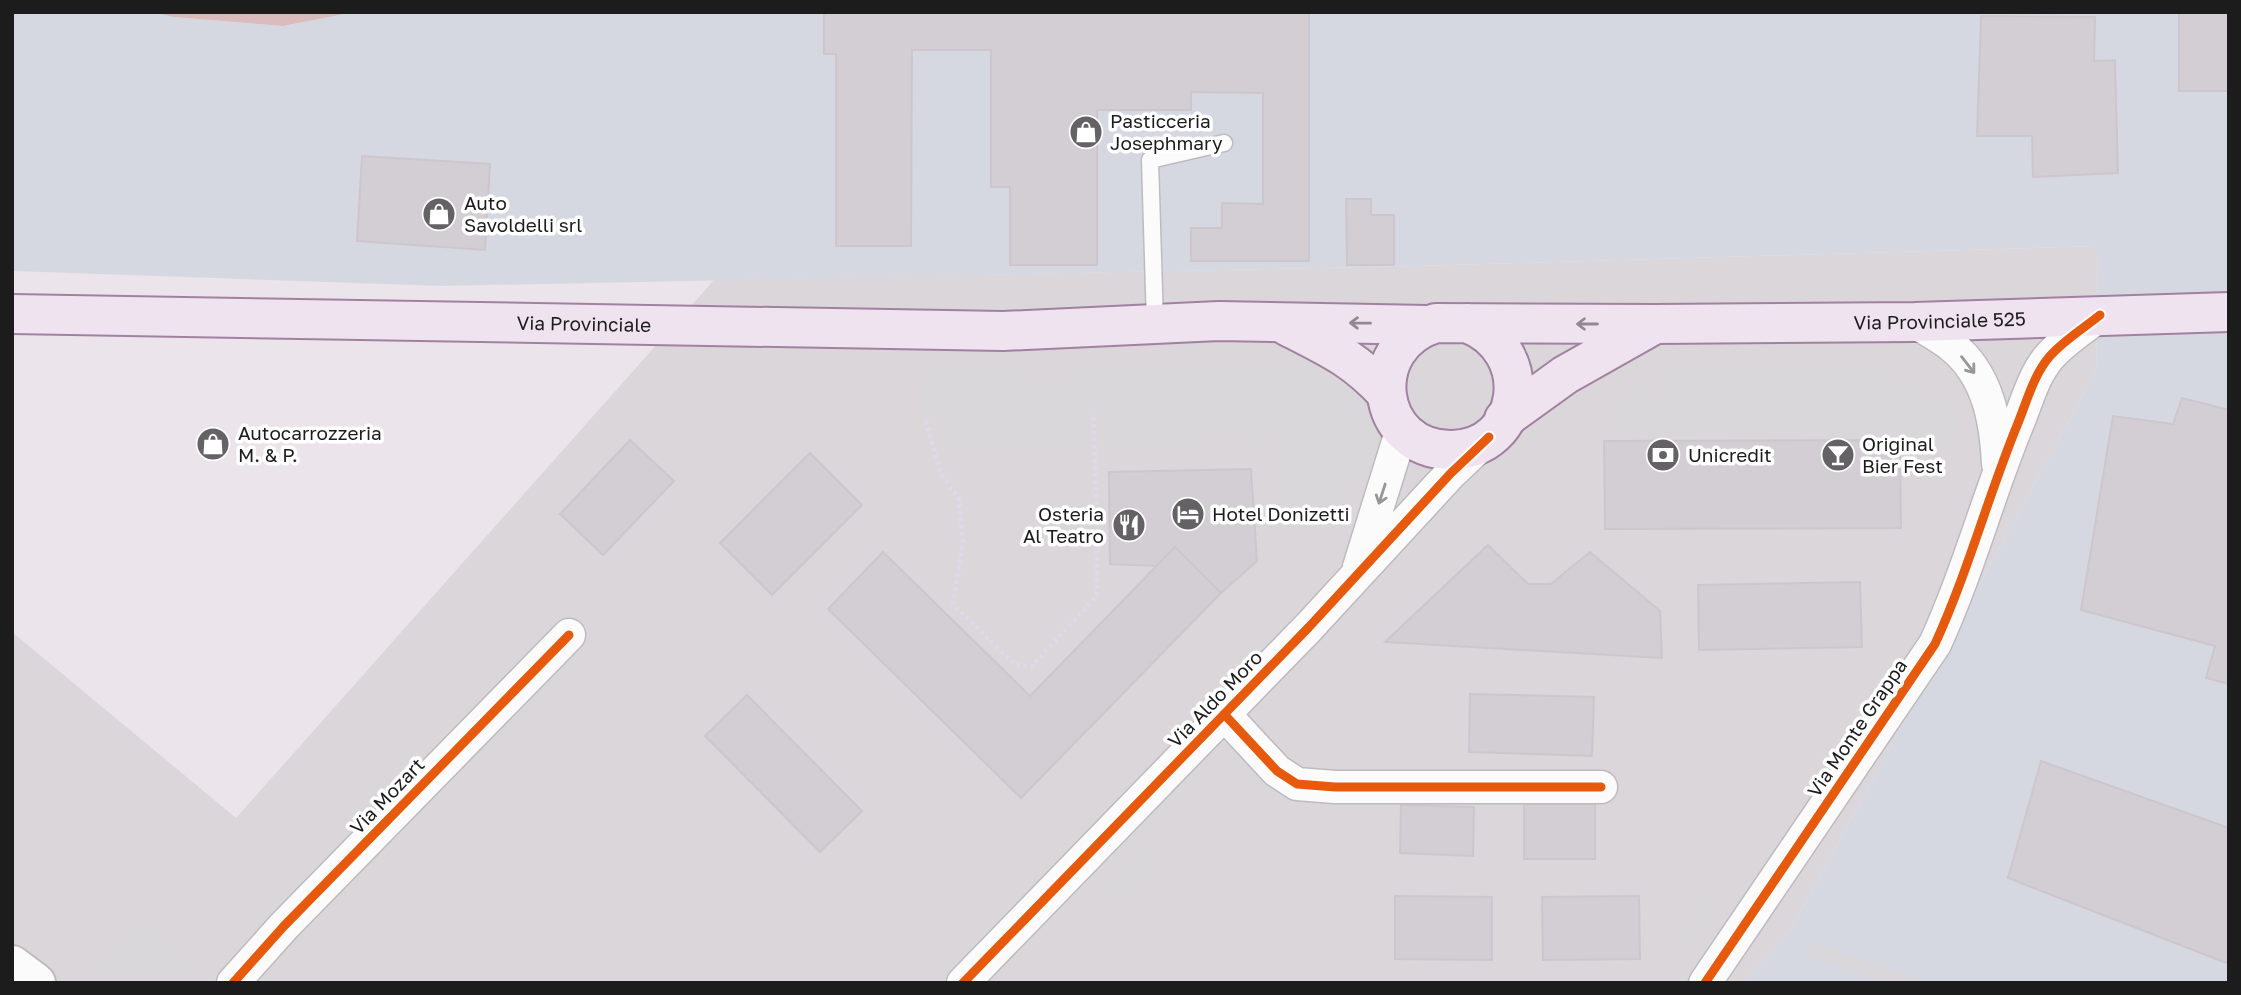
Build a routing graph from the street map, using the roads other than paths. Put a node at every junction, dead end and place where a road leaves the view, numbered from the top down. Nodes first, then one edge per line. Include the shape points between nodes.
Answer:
1 (1224, 143) dead end
2 (2229, 312) edge
3 (12, 314) edge
4 (2101, 316) junction
5 (1279, 321) junction
6 (1915, 322) junction
7 (1467, 323) junction
8 (1155, 324) junction
9 (1655, 324) junction
10 (1428, 325) junction
11 (1386, 393) junction
12 (1497, 428) junction
13 (1402, 429) junction
14 (1998, 473) junction
15 (1356, 575) junction
16 (569, 635) dead end
17 (1224, 714) junction
18 (1601, 787) dead end
19 (12, 965) edge
20 (36, 983) edge
21 (233, 983) edge
22 (963, 983) edge
23 (1706, 983) edge

1 - 8 lane via 1150,160
2 - 4 main road, Via Provinciale 525
3 - 8 main road, Via Provinciale via 1003,331
4 - 6 main road, Via Provinciale 525
4 - 14 street, Via Monte Grappa via 2065,342 2039,372
5 - 8 main road, Via Provinciale 525
10 -> 5 main road, Via Provinciale 525
5 - 11 main road, Via Provinciale 525 via 1346,356
6 - 9 main road, Via Provinciale 525
6 -> 14 street via 1952,346 1978,377 1997,432
9 -> 7 main road, Via Provinciale 525
7 - 10 main road, Via Provinciale 525
7 - 12 main road via 1494,339 1511,366 1511,405
9 - 12 main road, Via Provinciale 525 via 1575,369
10 - 11 main road via 1408,337 1393,355
11 - 13 main road, Via Provinciale 525
12 - 13 main road, Via Provinciale 525 via 1468,448 1444,450 1421,443
12 - 15 street, Via Aldo Moro
13 -> 15 street, Via Aldo Moro
14 - 23 street, Via Monte Grappa via 1956,598 1935,644
15 - 17 street, Via Aldo Moro
16 - 21 street, Via Mozart
17 - 18 street via 1277,771 1297,784
17 - 22 street, Via Aldo Moro
19 - 20 street

